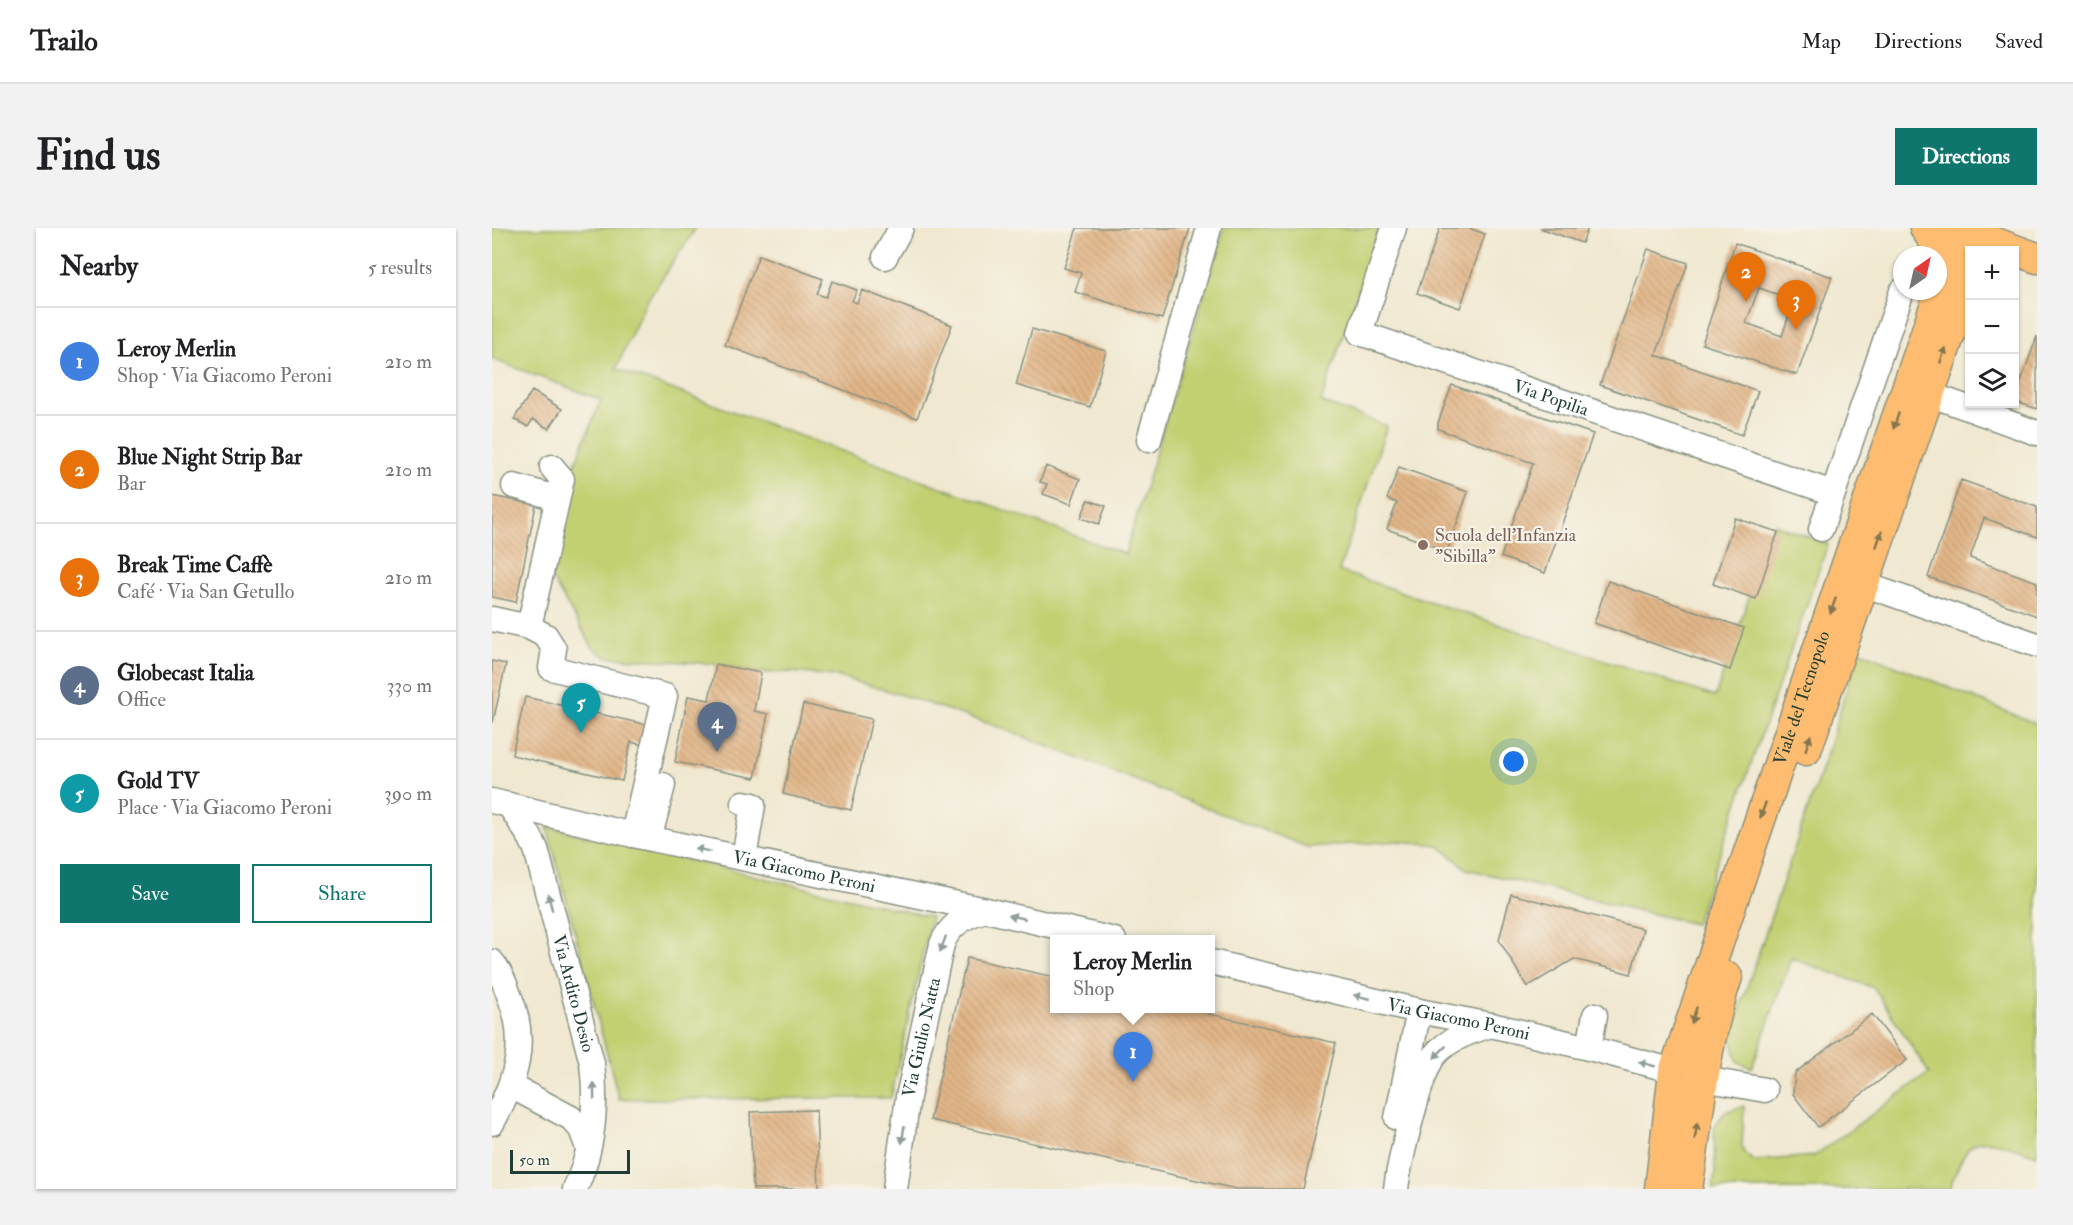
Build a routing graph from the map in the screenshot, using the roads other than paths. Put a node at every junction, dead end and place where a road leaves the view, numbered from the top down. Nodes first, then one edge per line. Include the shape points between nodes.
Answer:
1 (901, 228) edge
2 (1209, 228) edge
3 (1394, 228) edge
4 (1925, 228) edge
5 (1968, 239) edge
6 (2026, 246) edge
7 (885, 257) dead end
8 (1958, 287) edge
9 (1899, 300) edge
10 (1874, 375) junction
11 (1918, 390) junction
12 (2037, 433) edge
13 (1149, 440) dead end
14 (552, 467) dead end
15 (514, 486) dead end
16 (1833, 494) junction
17 (557, 498) junction
18 (1821, 529) dead end
19 (1863, 584) junction
20 (492, 619) edge
21 (529, 627) junction
22 (2037, 645) edge
23 (663, 784) dead end
24 (500, 803) edge
25 (743, 803) dead end
26 (641, 837) junction
27 (744, 858) junction
28 (986, 910) junction
29 (1096, 935) edge
30 (492, 962) edge
31 (1215, 963) edge
32 (1419, 1011) junction
33 (1595, 1015) dead end
34 (1491, 1025) junction
35 (1589, 1048) junction
36 (1674, 1072) junction
37 (1704, 1079) junction
38 (511, 1086) junction
39 (1765, 1090) dead end
40 (492, 1124) edge
41 (588, 1148) junction
42 (575, 1189) edge
43 (895, 1189) edge
44 (1382, 1189) edge
45 (1396, 1189) edge
46 (1660, 1189) edge
47 (1687, 1189) edge

1 - 7 street
2 - 13 street
3 - 16 street, Via Popilia via 1359,333
4 - 8 main road
5 - 6 main road
5 - 8 main road, Viale del Tecnopolo
8 - 11 main road, Viale del Tecnopolo
9 - 10 street
10 - 11 street
10 - 16 street
11 - 12 street
19 -> 11 main road, Viale del Tecnopolo
11 -> 36 main road, Viale del Tecnopolo
14 - 17 street via 562,479
15 - 17 street
16 - 18 street
17 - 21 street
19 - 22 street
37 -> 19 main road, Viale del Tecnopolo via 1718,1004
20 - 21 street
21 - 26 street via 546,636 554,649 550,668 665,696
23 - 26 street
24 - 26 street, Via Giacomo Peroni
41 -> 24 street, Via Ardito Desio via 595,1088 592,1063 536,849 526,830
25 - 27 street via 753,805
27 -> 26 street, Via Giacomo Peroni
27 - 28 street, Via Giacomo Peroni
29 -> 28 street, Via Giacomo Peroni
28 -> 43 street, Via Giulio Natta via 957,922 942,944 908,1097
30 - 38 street via 512,1001 518,1024 519,1055
32 -> 31 street, Via Giacomo Peroni
32 - 34 street, Via Giacomo Peroni
32 - 44 street
33 - 35 street
34 - 35 street, Via Giacomo Peroni
34 -> 45 street via 1448,1043 1435,1055 1412,1119
36 -> 35 street, Via Giacomo Peroni
36 - 37 street, Via Giacomo Peroni
36 - 46 main road, Viale del Tecnopolo
37 - 39 street, Via Giacomo Peroni
47 -> 37 main road, Viale del Tecnopolo
38 - 40 street
38 - 41 street via 571,1118
41 - 42 street, Via Ardito Desio

